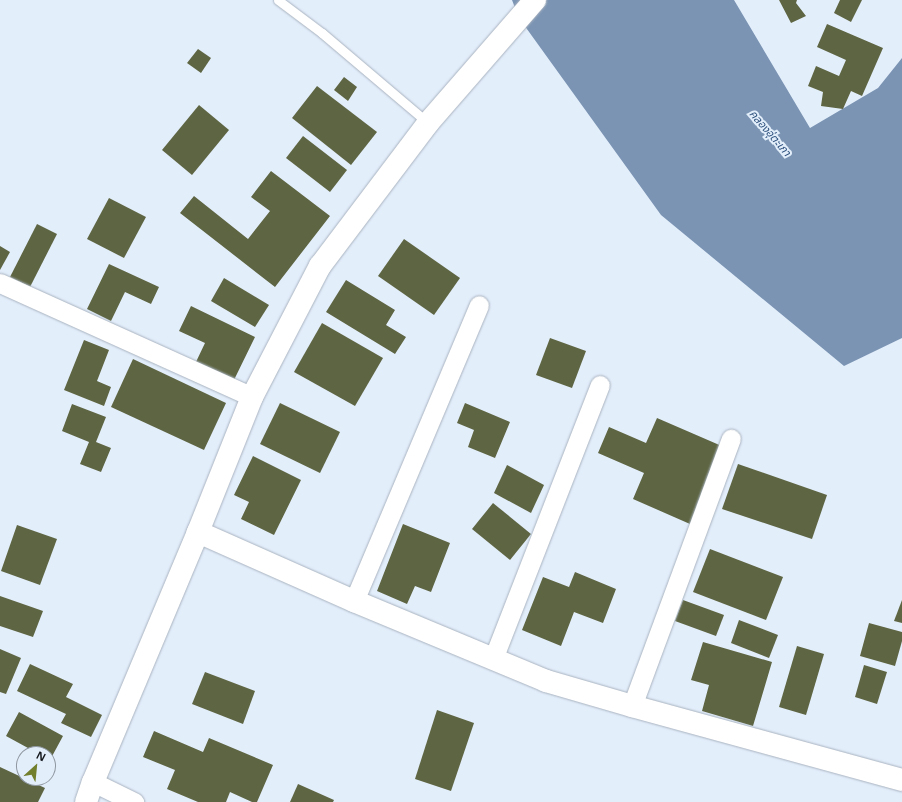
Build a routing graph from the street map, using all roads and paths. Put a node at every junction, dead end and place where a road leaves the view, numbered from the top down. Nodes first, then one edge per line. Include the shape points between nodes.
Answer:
1 (278, 0) edge
2 (535, 0) edge
3 (428, 123) junction
4 (0, 283) edge
5 (479, 305) dead end
6 (600, 385) dead end
7 (252, 398) junction
8 (731, 439) dead end
9 (198, 532) junction
10 (354, 601) junction
11 (493, 659) junction
12 (632, 706) junction
13 (902, 780) edge
14 (89, 792) edge
15 (134, 802) edge

1 - 3 lane via 322,33
2 - 3 street
3 - 7 street via 320,266
4 - 7 street
5 - 10 street
6 - 11 street
7 - 9 street
8 - 12 street
9 - 10 street
9 - 14 street
10 - 11 street
11 - 12 street via 546,681
12 - 13 street
14 - 15 street

